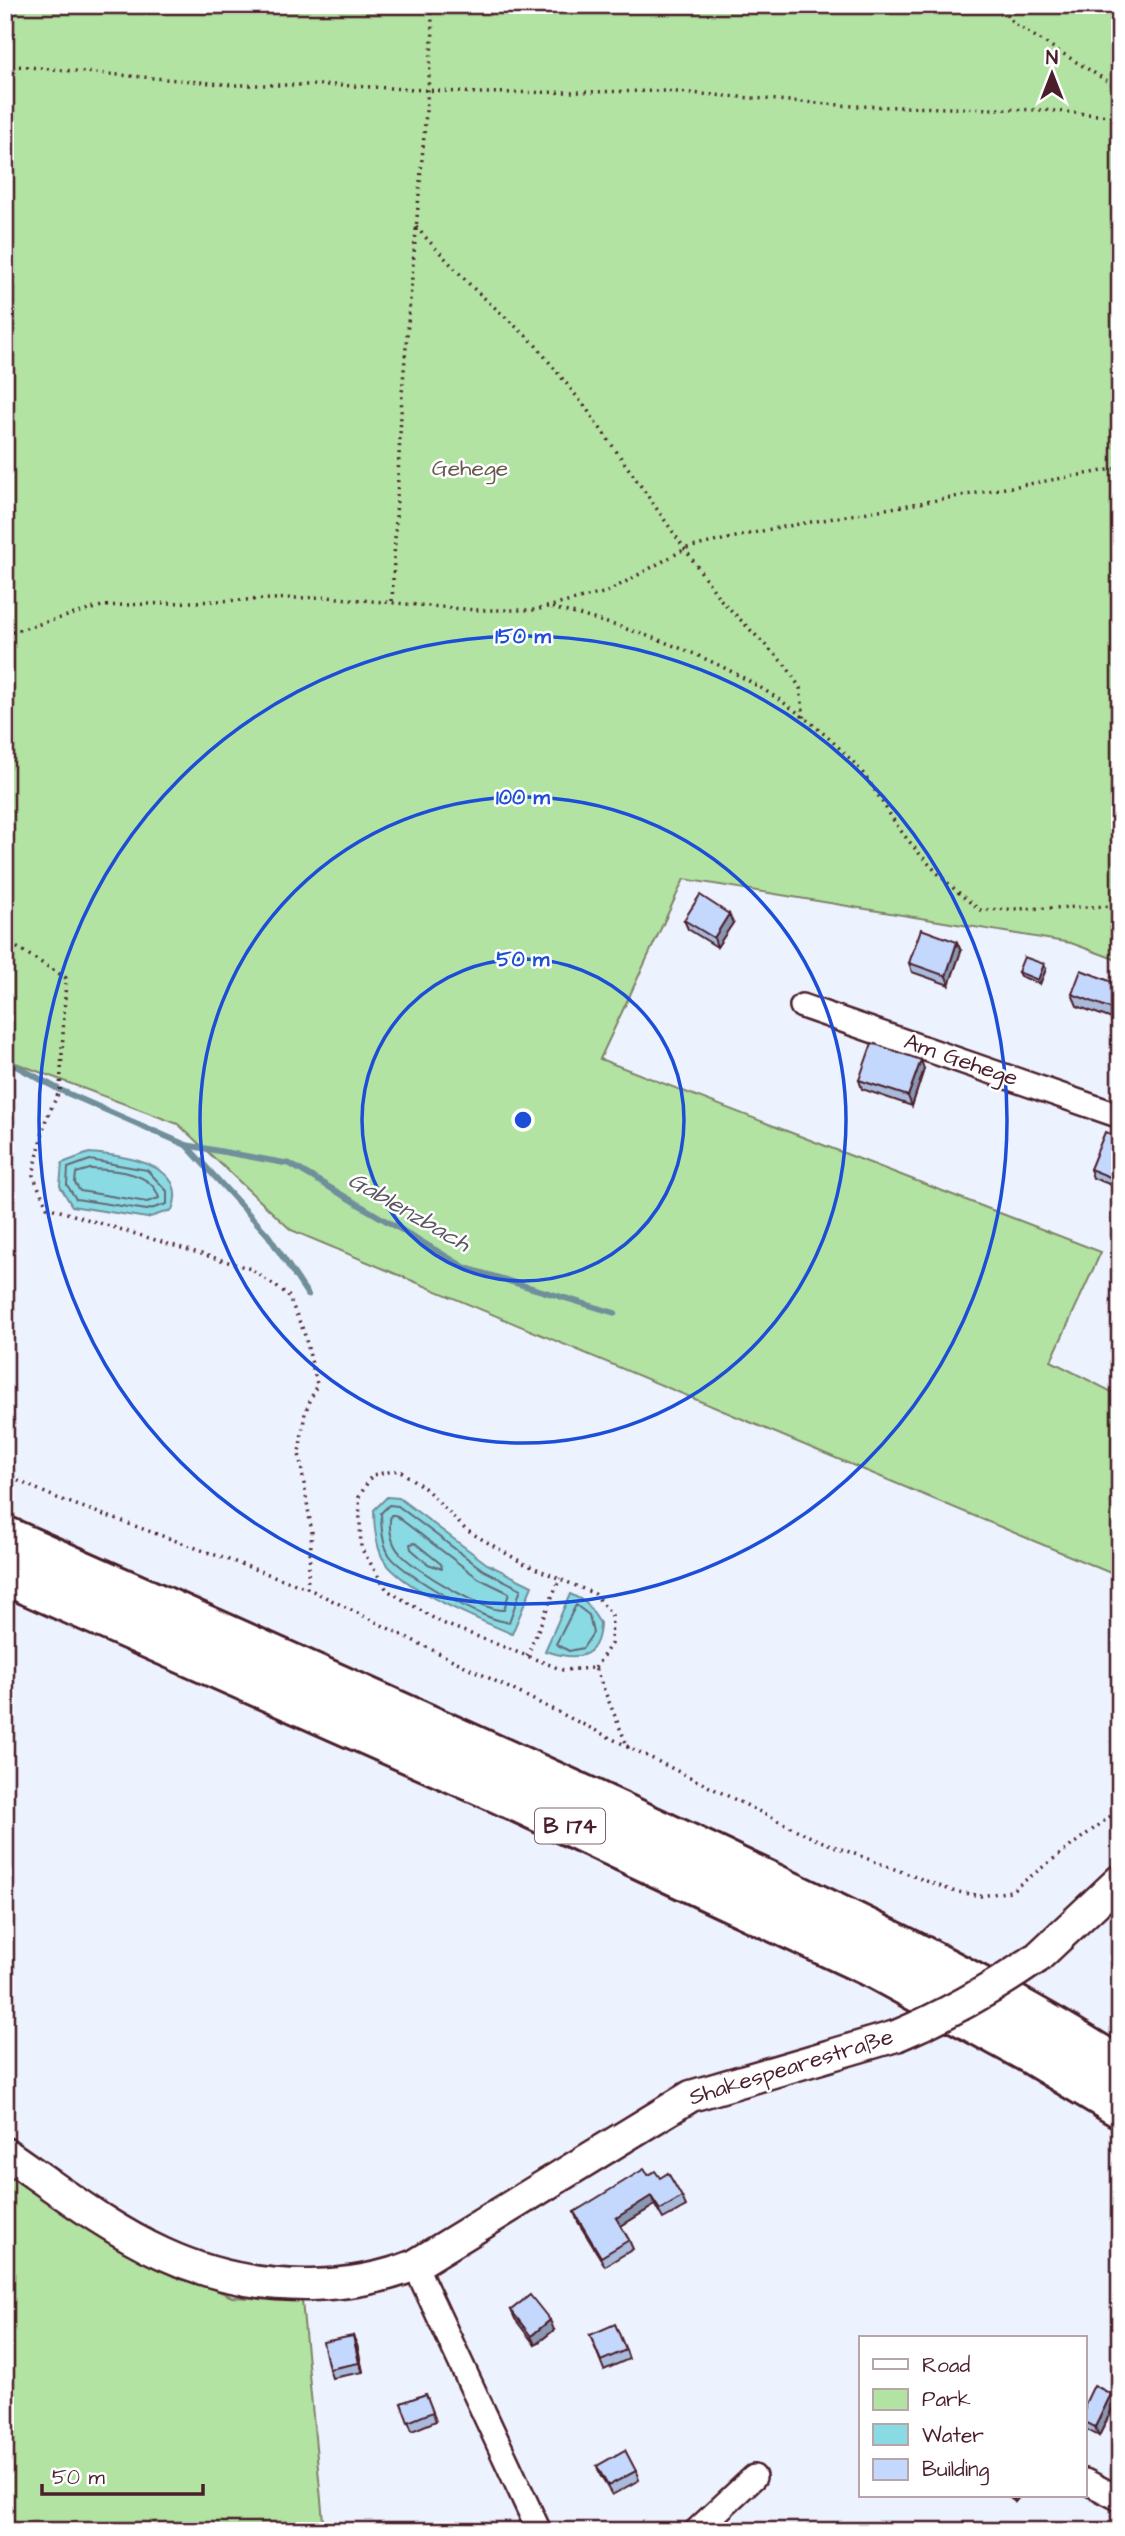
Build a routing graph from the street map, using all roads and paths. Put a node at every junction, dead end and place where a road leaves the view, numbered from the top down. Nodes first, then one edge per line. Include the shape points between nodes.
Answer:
1 (430, 5) edge
2 (996, 5) edge
3 (5, 65) edge
4 (429, 89) junction
5 (1120, 89) edge
6 (1120, 117) edge
7 (416, 227) junction
8 (1120, 468) edge
9 (687, 548) junction
10 (392, 601) junction
11 (548, 607) junction
12 (5, 634) edge
13 (804, 718) junction
14 (1120, 906) edge
15 (5, 940) edge
16 (802, 1006) dead end
17 (1120, 1116) edge
18 (5, 1475) edge
19 (5, 1536) edge
20 (5, 1575) edge
21 (560, 1578) junction
22 (307, 1588) junction
23 (527, 1656) junction
24 (595, 1668) junction
25 (629, 1750) junction
26 (1120, 1809) edge
27 (1120, 1880) edge
28 (1120, 2067) edge
29 (1120, 2108) edge
30 (5, 2153) edge
31 (415, 2265) junction
32 (754, 2477) dead end
33 (1086, 2483) edge
34 (1120, 2500) edge
35 (539, 2531) edge
36 (696, 2531) edge

1 - 4 path
2 - 5 path via 1015,24
3 - 4 path via 234,85
4 - 6 path via 478,93 664,91 853,106 1044,110
4 - 7 path
7 - 9 path via 472,287 533,342
7 - 10 path
8 - 9 path via 771,528
9 - 11 path via 607,592
9 - 13 path via 720,598 787,667 800,688
10 - 11 path via 476,610
10 - 12 path via 326,597 102,606
11 - 13 path via 632,628 693,653 755,682
13 - 14 path via 857,766 943,881 980,910
15 - 22 path via 66,978 60,1090 46,1119 33,1175 47,1207 251,1269 288,1295 304,1332 317,1384 305,1413 299,1452 312,1533
16 - 17 street, Am Gehege
18 - 22 path
19 - 28 highway, B 174 via 523,1767 935,1960
20 - 29 highway, B 174 via 496,1792 875,1969
21 - 23 path
21 - 23 path via 466,1530 426,1489 399,1470 372,1475 359,1497 361,1548 387,1590 440,1622
21 - 24 path via 595,1594 612,1615 611,1644
22 - 25 path
23 - 24 path via 564,1670
24 - 25 path
25 - 26 path via 815,1839 953,1891 981,1896 1011,1891
27 - 31 street, Shakespearestraße, bridge via 1037,1958 940,2017 896,2036 691,2096
30 - 31 street, Shakespearestraße via 150,2248 186,2266 222,2276 288,2285 324,2284 388,2276
31 - 35 street
32 - 36 street
33 - 34 street

